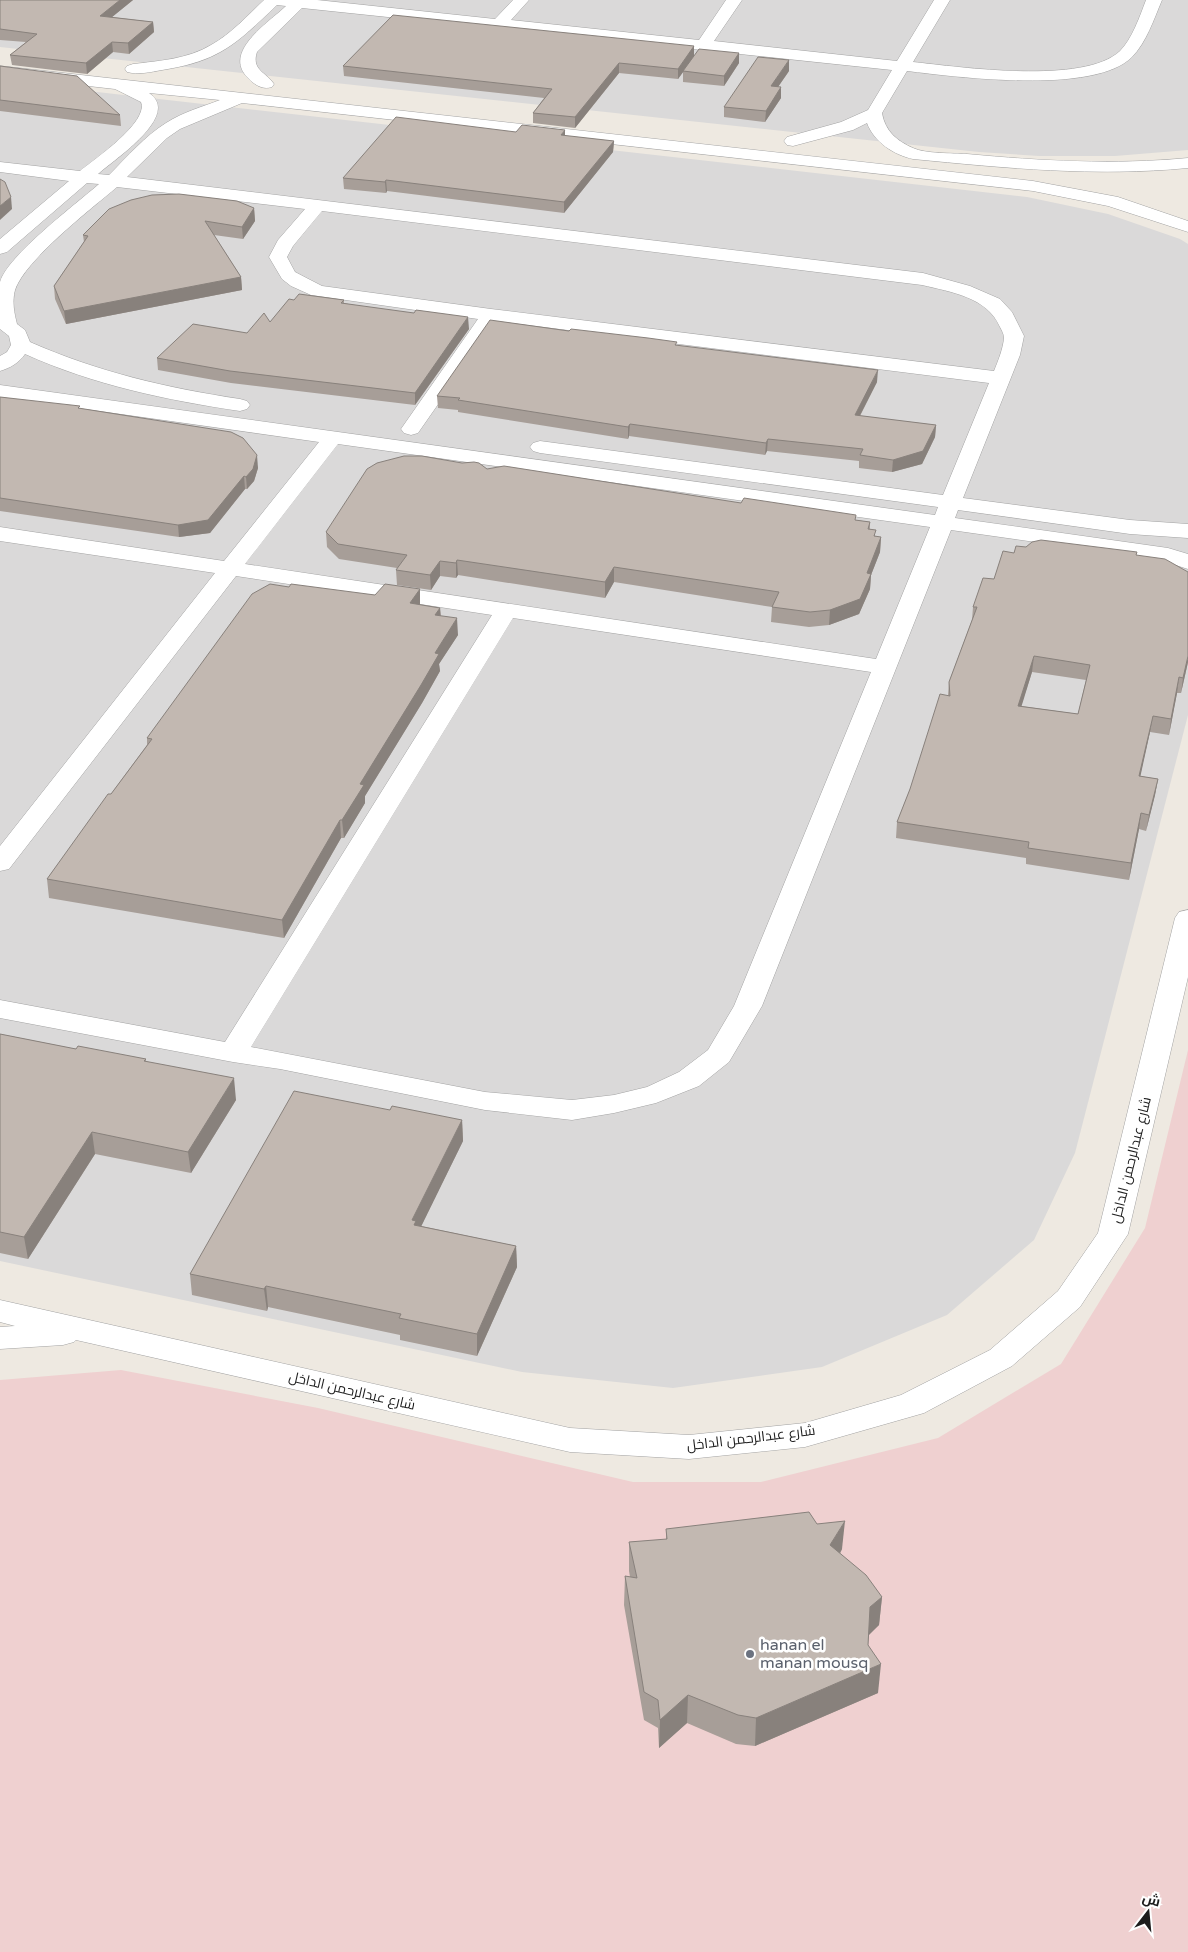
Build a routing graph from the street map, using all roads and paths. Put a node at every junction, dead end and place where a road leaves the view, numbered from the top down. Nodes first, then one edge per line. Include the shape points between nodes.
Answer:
1 (273, 0) edge
2 (521, 0) edge
3 (734, 0) edge
4 (942, 0) edge
5 (1154, 0) edge
6 (299, 1) edge
7 (500, 23) junction
8 (704, 44) junction
9 (0, 55) edge
10 (57, 61) edge
11 (904, 66) junction
12 (134, 69) junction
13 (0, 71) edge
14 (113, 75) junction
15 (190, 75) dead end
16 (238, 81) dead end
17 (266, 84) junction
18 (286, 86) dead end
19 (243, 98) junction
20 (874, 113) junction
21 (774, 138) dead end
22 (793, 141) junction
23 (842, 146) dead end
24 (871, 149) dead end
25 (910, 153) junction
26 (1184, 165) edge
27 (0, 167) edge
28 (84, 177) junction
29 (113, 181) junction
30 (318, 206) junction
31 (1188, 227) edge
32 (0, 248) edge
33 (491, 315) junction
34 (3, 324) edge
35 (21, 345) junction
36 (0, 365) edge
37 (1001, 378) junction
38 (0, 391) edge
39 (411, 429) junction
40 (333, 437) junction
41 (947, 512) junction
42 (1188, 531) edge
43 (0, 534) edge
44 (1188, 562) edge
45 (230, 568) junction
46 (507, 610) junction
47 (884, 667) junction
48 (0, 863) edge
49 (1188, 918) edge
50 (0, 1009) edge
51 (233, 1053) junction
52 (0, 1311) edge
53 (95, 1332) junction
54 (0, 1338) edge

1 - 6 street
1 - 12 street via 226,43 213,50 178,62
2 - 7 street
3 - 8 street
4 - 11 street
5 - 11 street via 1122,58 1082,71 1046,76 993,76
6 - 7 street
6 - 17 street via 248,53 249,69
7 - 8 street
8 - 11 street
9 - 10 street
11 - 20 street
12 - 14 street
12 - 15 street
13 - 14 street
14 - 19 street
14 - 28 street via 147,99 152,108 150,117 138,132
16 - 17 street
17 - 18 street
19 - 29 street via 174,125
19 - 31 street via 1033,186 1112,201
20 - 22 street via 847,126
20 - 25 street via 878,130
21 - 22 street
22 - 23 street
24 - 25 street
25 - 26 street via 1042,168
27 - 28 street
28 - 29 street
28 - 32 street
29 - 30 street
29 - 34 street via 28,256 14,273 4,299
30 - 33 street via 285,244 278,257 282,270 296,282 346,296
30 - 37 street via 923,279 972,293 1000,309 1014,336
33 - 37 street
33 - 39 street
34 - 35 street via 18,334
35 - 36 street via 14,356
35 - 39 street via 73,368 145,389
37 - 41 street
38 - 40 street
39 - 41 street
40 - 41 street
40 - 45 street
41 - 42 street
41 - 44 street via 1168,555
41 - 47 street
43 - 45 street
45 - 46 street
45 - 48 street
46 - 47 street
46 - 51 street
47 - 51 street via 748,1006 719,1056 689,1079 656,1094 572,1110 485,1101
49 - 53 street, شارع عبدالرحمن الداخل via 1112,1234 1069,1299 1001,1358 912,1404 805,1435 688,1447 570,1440
50 - 51 street
52 - 53 street, شارع عبدالرحمن الداخل
53 - 54 street

